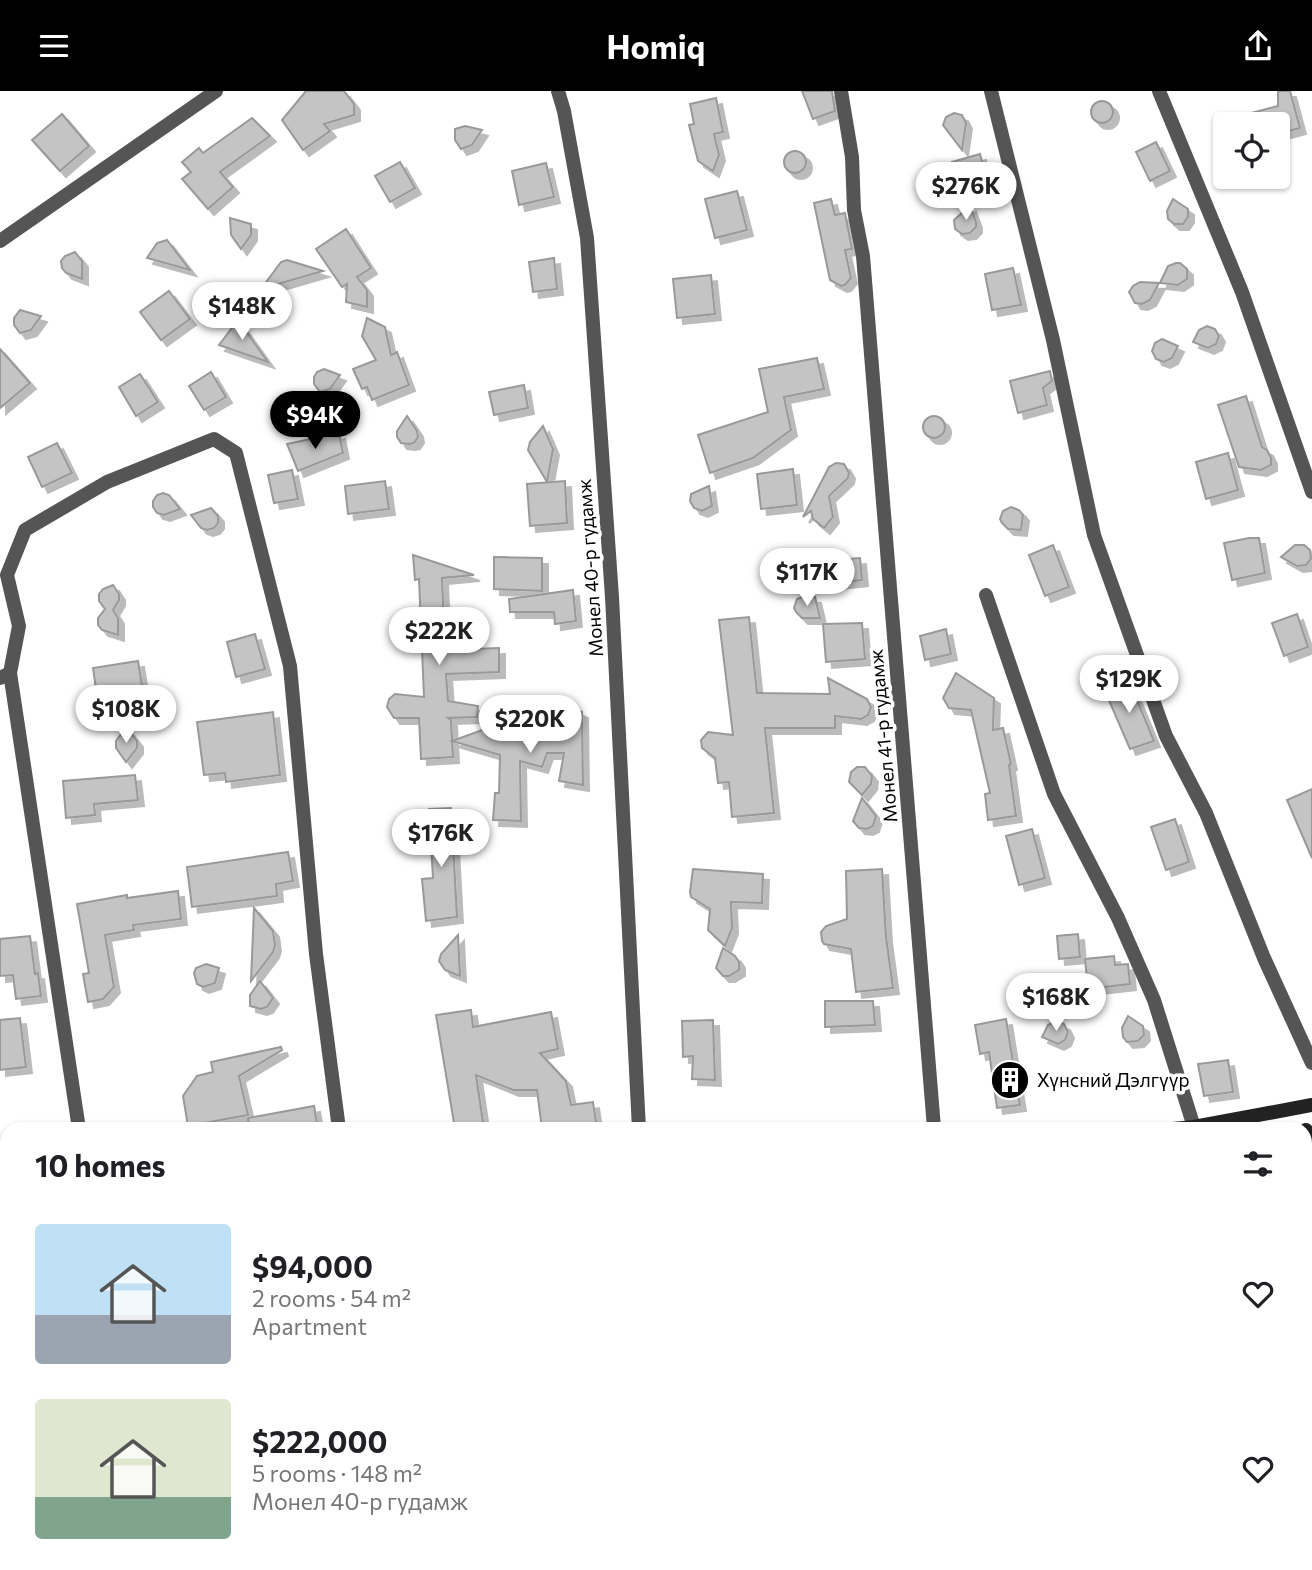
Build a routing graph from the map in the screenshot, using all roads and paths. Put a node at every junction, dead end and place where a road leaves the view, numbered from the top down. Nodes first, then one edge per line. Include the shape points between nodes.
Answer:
1 (216, 91) edge
2 (558, 91) edge
3 (841, 91) edge
4 (991, 91) edge
5 (1158, 91) edge
6 (0, 241) edge
7 (1312, 492) edge
8 (986, 595) dead end
9 (5, 675) edge
10 (1312, 1063) edge
11 (1306, 1106) edge
12 (78, 1122) edge
13 (338, 1122) edge
14 (639, 1122) edge
15 (934, 1122) edge
16 (1192, 1122) edge
17 (1221, 1122) edge

1 - 6 street
2 - 14 street, Монел 40-р гудамж via 587,238 612,597
3 - 15 street, Монел 41-р гудамж via 863,256
4 - 10 street via 1053,340 1094,535 1166,736 1206,813
5 - 7 street via 1242,292
8 - 16 street via 1054,793 1154,1000
9 - 12 street
9 - 13 street via 19,626 7,575 25,530 107,482 214,439 236,453 289,666 316,954
11 - 17 main road

